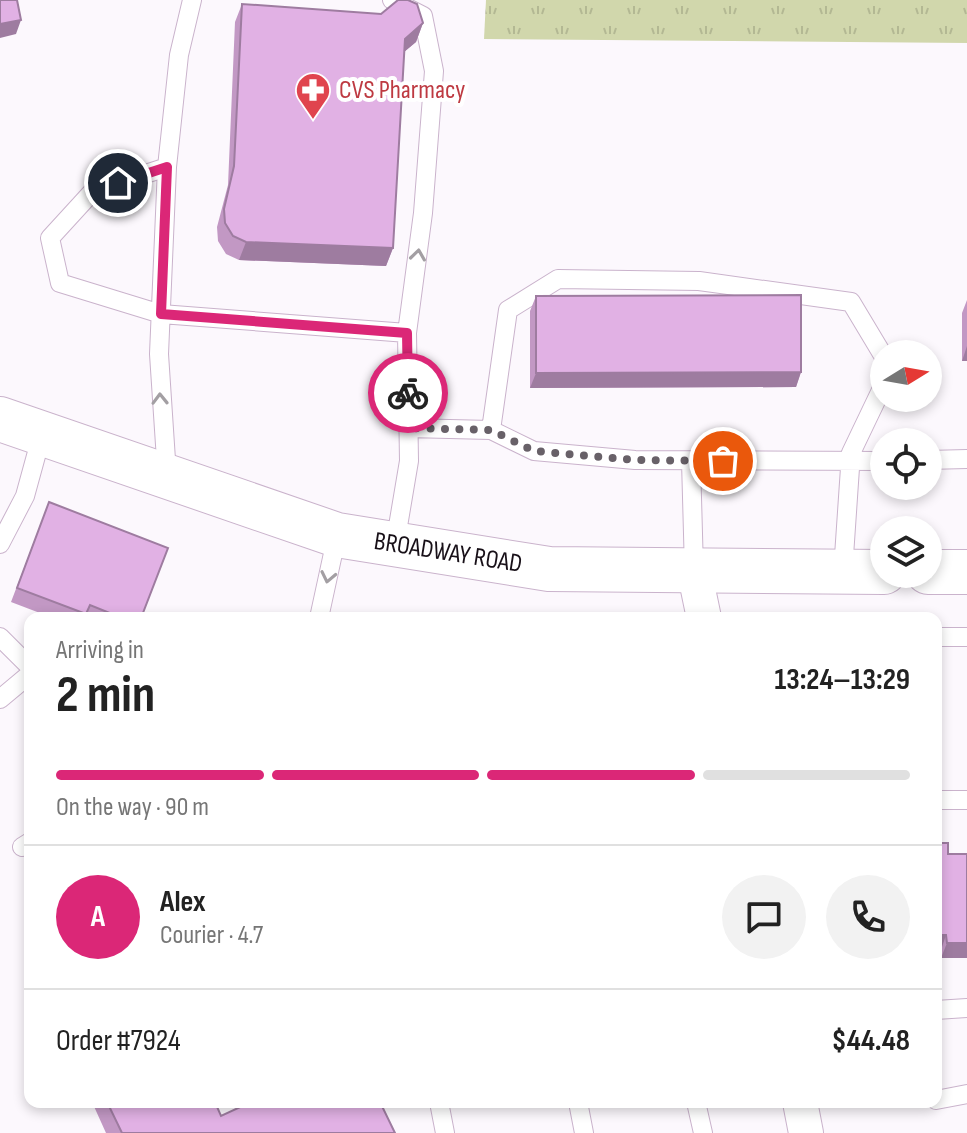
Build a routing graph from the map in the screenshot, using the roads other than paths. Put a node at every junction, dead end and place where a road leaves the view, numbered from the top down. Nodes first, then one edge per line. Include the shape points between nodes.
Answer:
1 (192, 0) edge
2 (392, 0) edge
3 (167, 167) junction
4 (161, 314) junction
5 (407, 333) junction
6 (874, 340) edge
7 (0, 399) edge
8 (871, 412) edge
9 (24, 428) edge
10 (408, 428) junction
11 (491, 430) junction
12 (967, 459) edge
13 (942, 460) edge
14 (691, 461) junction
15 (870, 461) edge
16 (851, 462) junction
17 (167, 477) junction
18 (337, 535) junction
19 (0, 544) edge
20 (395, 544) junction
21 (694, 570) junction
22 (864, 572) edge
23 (942, 572) edge
24 (967, 572) edge
25 (320, 612) edge
26 (703, 612) edge
27 (0, 637) edge
28 (942, 637) edge
29 (967, 637) edge
30 (24, 661) edge
31 (24, 679) edge
32 (0, 699) edge
33 (942, 800) edge
34 (967, 800) edge
35 (967, 1008) edge
36 (942, 1010) edge
37 (967, 1094) edge
38 (942, 1099) edge
39 (440, 1108) edge
40 (579, 1108) edge
41 (697, 1108) edge
42 (801, 1108) edge
43 (445, 1133) edge
44 (584, 1133) edge
45 (703, 1133) edge
46 (806, 1133) edge

1 - 3 lane via 179,55
5 -> 2 lane via 434,71 423,16
3 - 4 lane
3 - 4 lane via 93,191 50,238 60,283
4 - 5 lane
17 -> 4 lane
5 - 10 lane
6 - 11 lane via 851,302 699,281 558,279 508,310
7 - 9 main road
8 - 16 lane
9 - 17 main road, BROADWAY ROAD
9 - 19 lane via 25,496
10 - 11 lane
10 - 20 lane via 409,461
11 - 14 lane via 534,451
12 - 13 lane
14 - 16 lane
14 - 21 lane
15 - 16 lane
16 - 22 lane
17 - 18 main road, BROADWAY ROAD
18 - 20 main road, BROADWAY ROAD
18 -> 25 lane
20 - 21 main road, BROADWAY ROAD via 549,569
21 - 22 main road, BROADWAY ROAD
21 - 26 street
23 - 24 main road
27 - 30 lane
28 - 29 lane
31 - 32 lane
33 - 34 lane
35 - 36 lane
37 - 38 lane
39 - 43 lane
40 - 44 lane
41 - 45 lane
42 - 46 street

